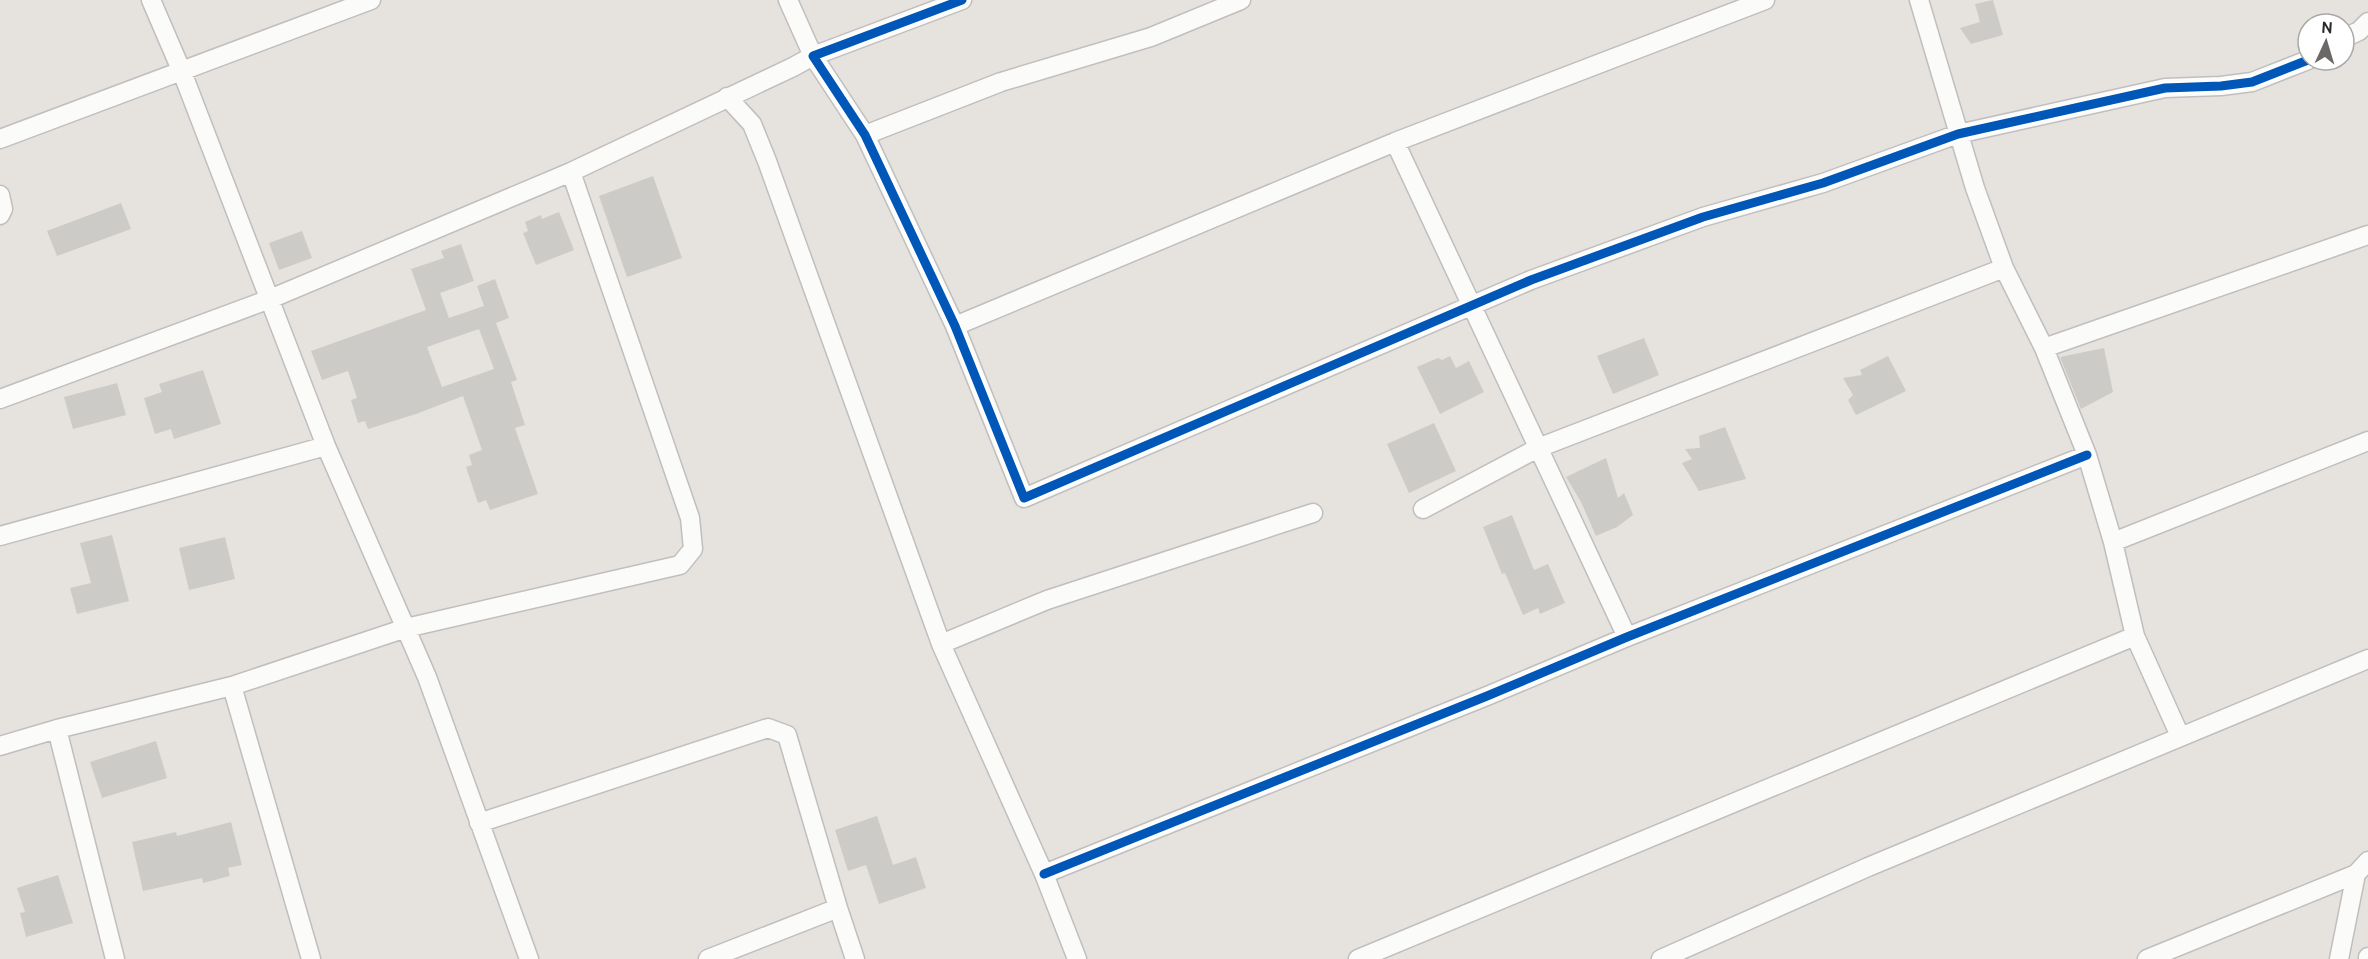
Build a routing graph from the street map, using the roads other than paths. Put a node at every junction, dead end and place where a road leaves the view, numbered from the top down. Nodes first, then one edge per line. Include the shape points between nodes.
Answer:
1 (152, 0) edge
2 (371, 0) edge
3 (788, 0) edge
4 (962, 0) edge
5 (1241, 0) edge
6 (1765, 0) edge
7 (1919, 0) edge
8 (2368, 22) edge
9 (2356, 32) edge
10 (813, 56) junction
11 (2296, 65) edge
12 (182, 72) junction
13 (728, 97) junction
14 (1958, 134) junction
15 (865, 135) junction
16 (0, 139) edge
17 (1395, 142) junction
18 (571, 172) junction
19 (0, 195) edge
20 (0, 214) edge
21 (2368, 235) edge
22 (2004, 268) junction
23 (270, 299) junction
24 (1473, 305) junction
25 (955, 326) junction
26 (2044, 348) junction
27 (0, 399) edge
28 (2368, 441) edge
29 (326, 446) junction
30 (1538, 448) junction
31 (2087, 455) junction
32 (1423, 509) dead end
33 (1313, 513) dead end
34 (0, 536) edge
35 (2113, 542) junction
36 (406, 628) junction
37 (2135, 636) junction
38 (1628, 637) junction
39 (941, 644) junction
40 (2368, 659) edge
41 (232, 686) junction
42 (57, 729) junction
43 (2180, 736) junction
44 (0, 746) edge
45 (479, 823) junction
46 (2362, 867) edge
47 (1044, 874) junction
48 (838, 908) junction
49 (115, 959) edge
50 (311, 959) edge
51 (529, 959) edge
52 (708, 959) edge
53 (855, 959) edge
54 (1077, 959) edge
55 (1358, 959) edge
56 (1661, 959) edge
57 (2147, 959) edge
58 (2339, 959) edge

1 - 12 street
2 - 12 street
3 - 10 street
4 - 10 street
5 - 15 street via 1150,37 1000,82
6 - 17 street
7 - 14 street
8 - 9 street
10 - 13 street
10 - 15 street
11 - 14 street via 2252,82 2165,88
12 - 16 street
12 - 23 street
13 - 18 street
13 - 39 street via 752,124 767,161
14 - 22 street
14 - 24 street via 1823,183 1703,217
15 - 25 street
17 - 24 street
17 - 25 street
18 - 23 street
18 - 36 street via 690,518 693,549 680,565
19 - 20 street
21 - 26 street
22 - 26 street
22 - 30 street
23 - 27 street
23 - 29 street
24 - 25 street via 1024,498
24 - 30 street
26 - 31 street
28 - 35 street
29 - 34 street
29 - 36 street
30 - 32 street
30 - 38 street
31 - 35 street
31 - 38 street
33 - 39 street via 1047,600
35 - 37 street
36 - 41 street
36 - 45 street
37 - 43 street
37 - 55 street
38 - 47 street
39 - 47 street
40 - 43 street
41 - 42 street
41 - 50 street
42 - 44 street
42 - 49 street
43 - 56 street
45 - 48 street via 768,728 787,735
45 - 51 street
46 - 57 street
46 - 58 street
47 - 54 street
48 - 52 street
48 - 53 street

